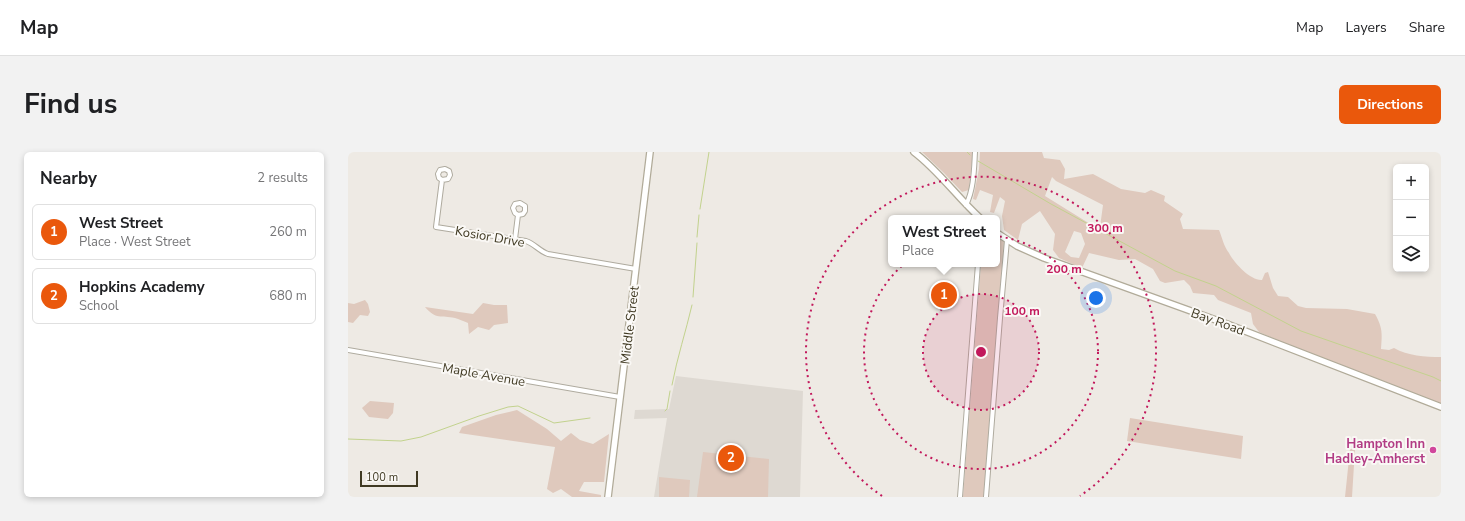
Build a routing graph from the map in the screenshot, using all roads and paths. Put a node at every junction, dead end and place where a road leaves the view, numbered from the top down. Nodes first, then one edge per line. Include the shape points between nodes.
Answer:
1 (650, 152) edge
2 (914, 152) edge
3 (975, 152) edge
4 (442, 180) dead end
5 (966, 205) junction
6 (518, 215) dead end
7 (977, 215) edge
8 (1000, 235) edge
9 (515, 239) junction
10 (1007, 240) junction
11 (978, 267) edge
12 (636, 269) junction
13 (348, 350) edge
14 (620, 397) junction
15 (1441, 407) edge
16 (608, 497) edge
17 (960, 497) edge
18 (986, 497) edge

1 - 12 main road, Middle Street
2 - 5 main road via 936,171
3 - 5 street via 970,198
4 - 9 street, Kosior Drive via 436,227
5 - 7 main road
6 - 9 street
8 - 10 main road, Bay Road
9 - 12 street, Kosior Drive via 533,243 548,254
10 - 15 main road, Bay Road via 1044,258 1227,324
10 - 18 street
11 - 17 street
12 - 14 main road, Middle Street
13 - 14 street, Maple Avenue
14 - 16 main road, Middle Street

